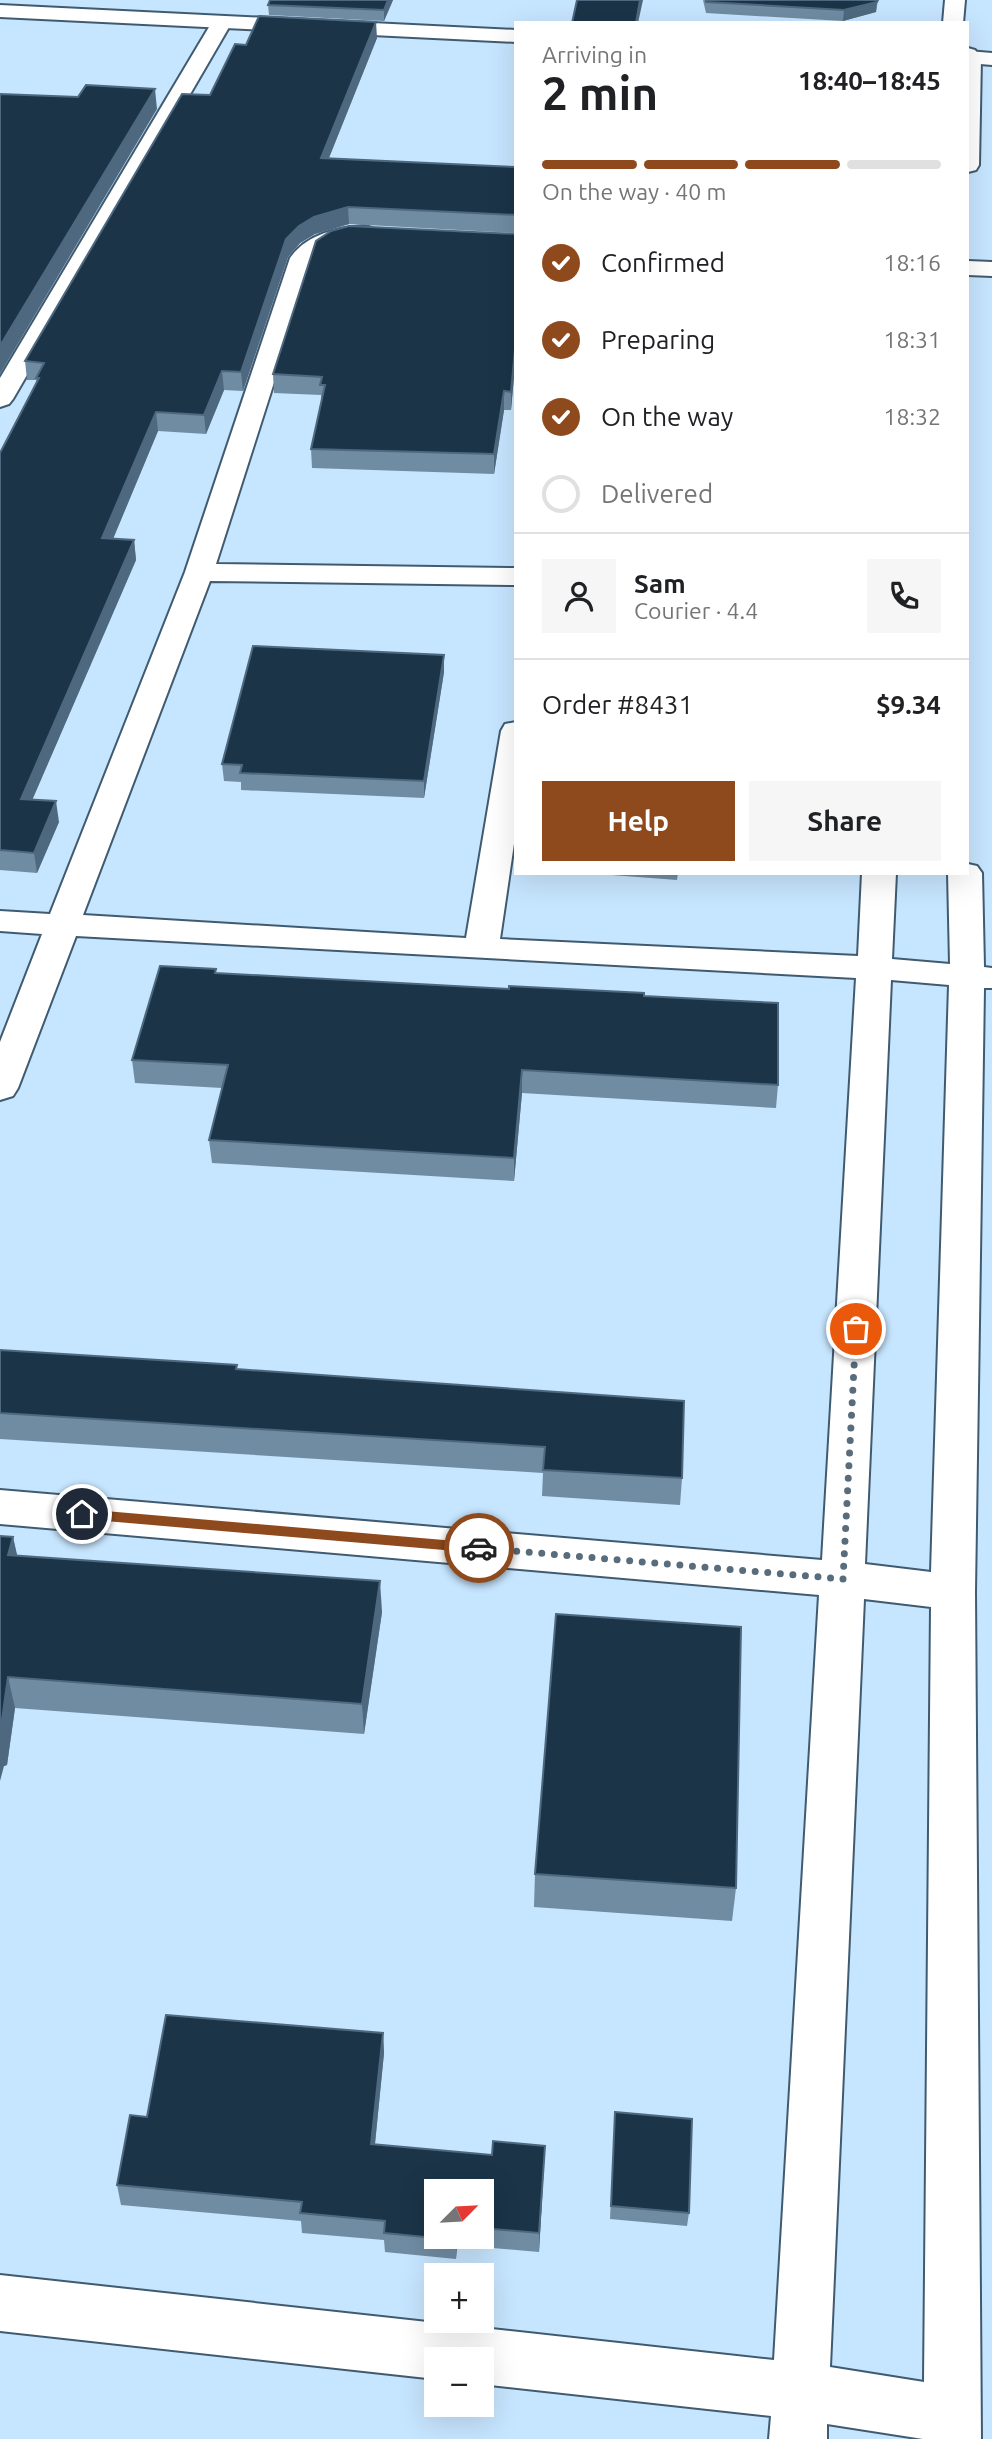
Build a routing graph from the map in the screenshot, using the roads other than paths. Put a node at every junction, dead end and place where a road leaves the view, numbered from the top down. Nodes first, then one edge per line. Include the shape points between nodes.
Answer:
1 (955, 0) edge
2 (0, 11) edge
3 (953, 21) edge
4 (222, 22) junction
5 (514, 36) edge
6 (975, 57) edge
7 (969, 150) edge
8 (392, 234) edge
9 (969, 268) edge
10 (992, 269) edge
11 (0, 399) edge
12 (199, 572) junction
13 (514, 577) edge
14 (514, 743) edge
15 (879, 875) edge
16 (965, 875) edge
17 (0, 921) edge
18 (62, 924) junction
19 (481, 949) junction
20 (875, 968) junction
21 (979, 977) edge
22 (0, 1088) edge
23 (0, 1507) edge
24 (843, 1579) junction
25 (953, 1592) junction
26 (0, 2303) edge
27 (799, 2415) edge
28 (952, 2427) edge

1 - 3 street
2 - 4 street
4 - 5 street
4 - 11 street
6 - 7 street
8 - 12 street via 329,238 312,246 302,258
9 - 10 street
12 - 13 street
12 - 18 street
14 - 19 street
15 - 20 street
16 - 21 street
17 - 18 street
18 - 19 street
18 - 22 street
19 - 20 street
20 - 21 street
20 - 24 street
21 - 25 street
23 - 24 street
24 - 25 street
24 - 27 street
25 - 28 street
26 - 27 street
27 - 28 street

